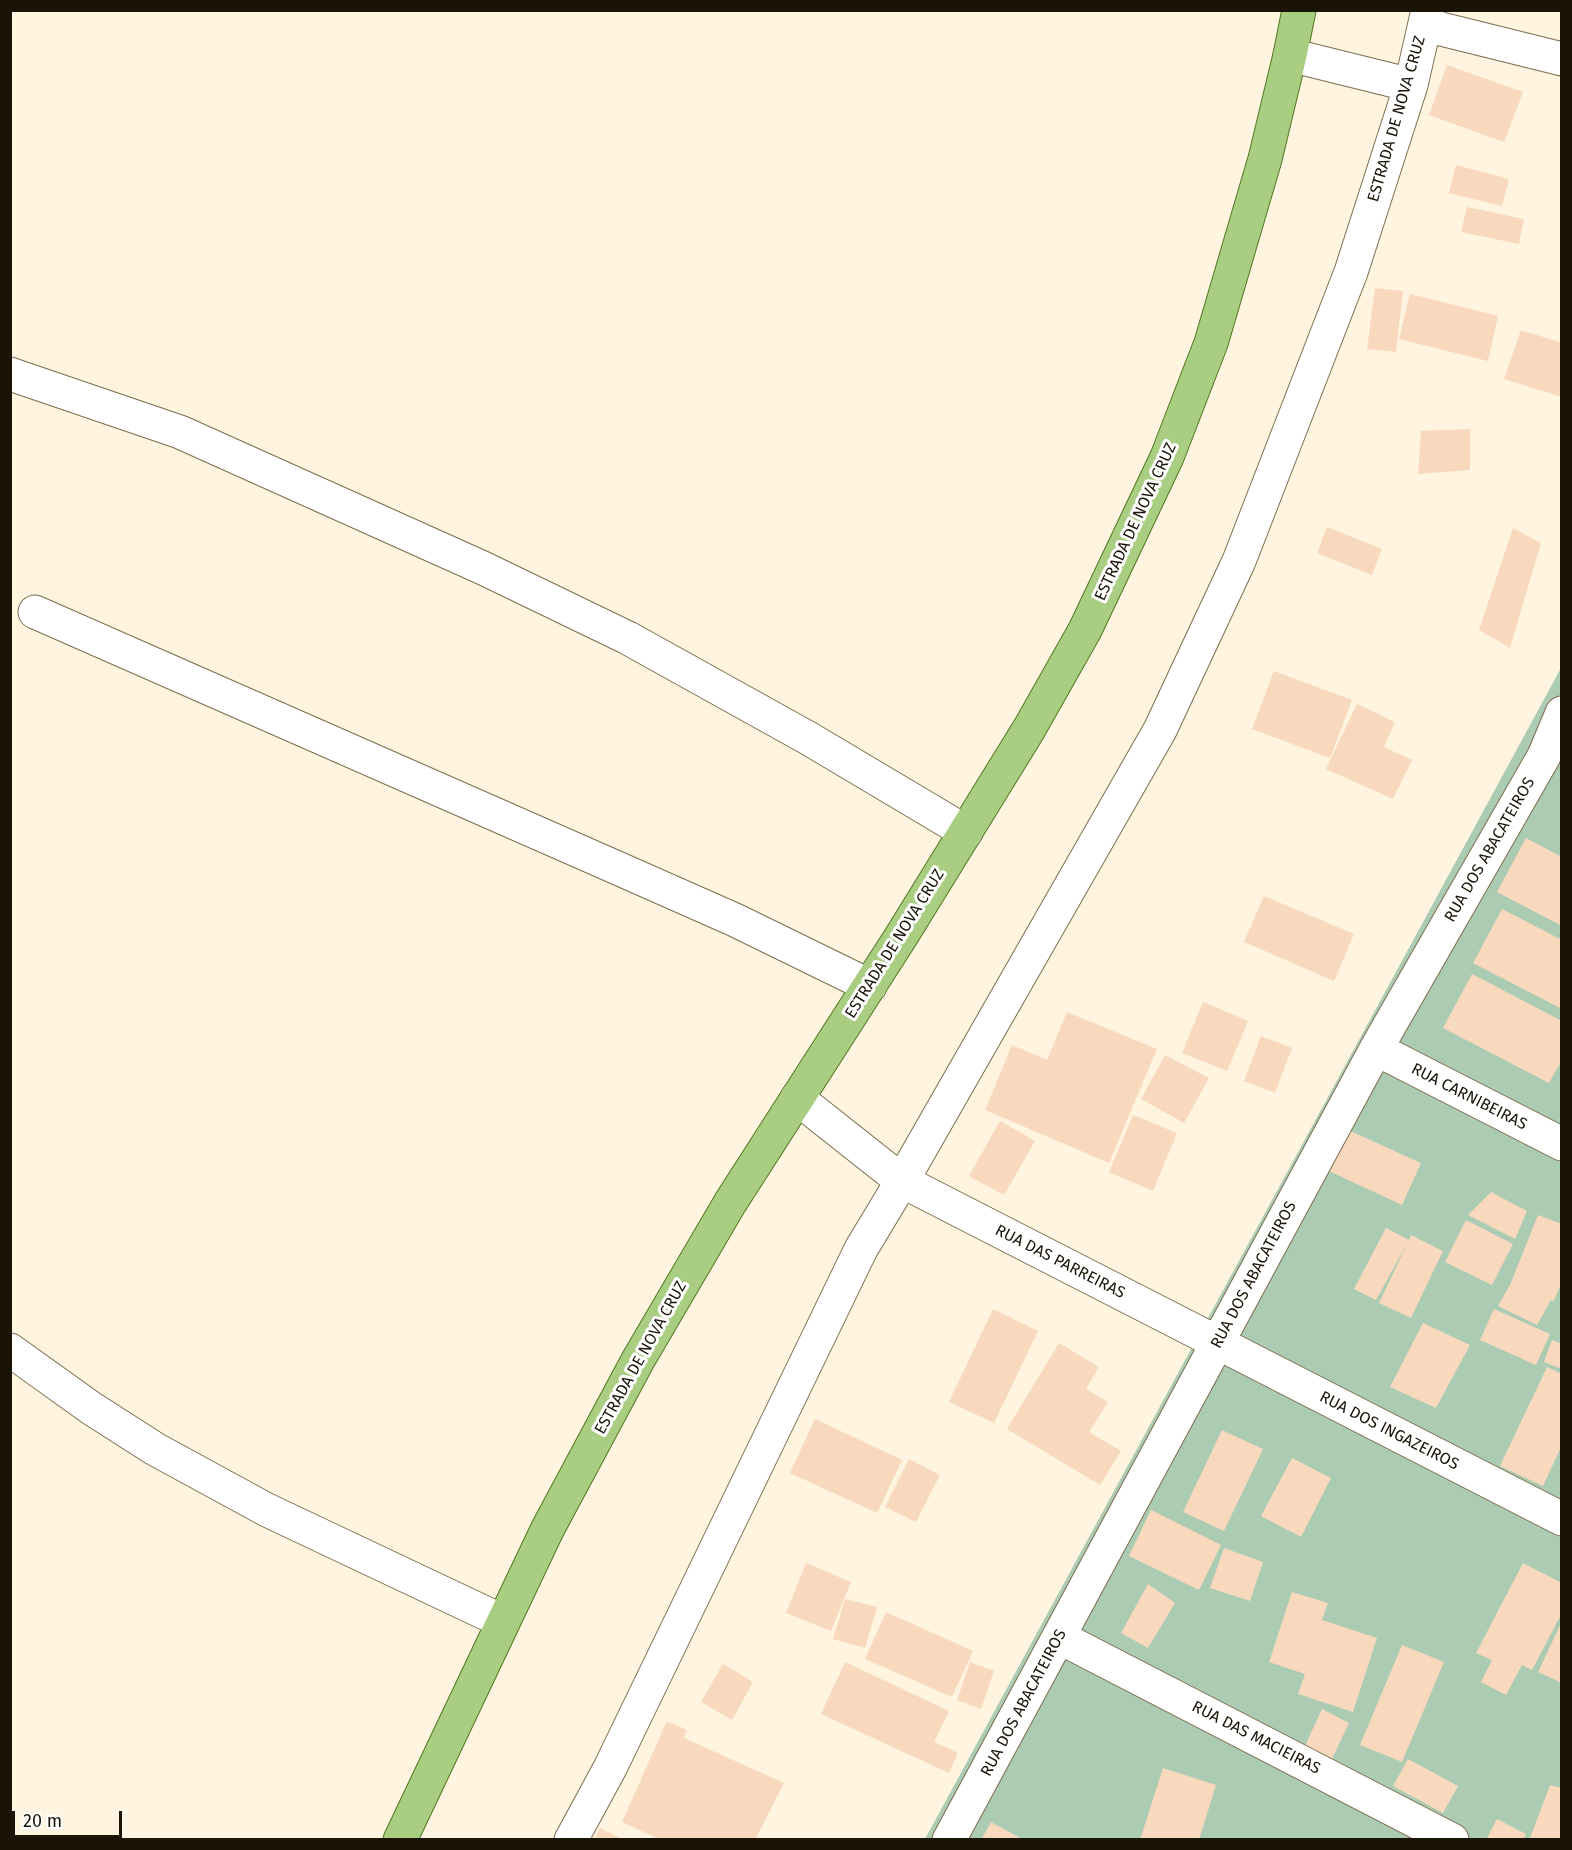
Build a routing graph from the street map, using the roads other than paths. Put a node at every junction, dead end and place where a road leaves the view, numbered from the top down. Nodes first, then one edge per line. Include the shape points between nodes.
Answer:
1 (1299, 10) edge
2 (1426, 18) edge
3 (1290, 55) junction
4 (1562, 59) edge
5 (1411, 85) junction
6 (10, 374) edge
7 (35, 612) dead end
8 (1562, 713) edge
9 (1553, 760) edge
10 (966, 832) junction
11 (870, 986) junction
12 (1376, 1049) junction
13 (797, 1098) junction
14 (1562, 1144) edge
15 (902, 1181) junction
16 (1217, 1343) junction
17 (10, 1350) edge
18 (1562, 1519) edge
19 (502, 1621) junction
20 (1059, 1637) junction
21 (400, 1839) edge
22 (571, 1839) edge
23 (950, 1839) edge
24 (1452, 1839) edge

1 - 3 main road, ESTRADA DE NOVA CRUZ
2 - 4 street
2 - 5 street, ESTRADA DE NOVA CRUZ
3 - 5 street
3 - 10 main road, ESTRADA DE NOVA CRUZ via 1265,159 1211,343 1167,457 1085,630
5 - 15 street, ESTRADA DE NOVA CRUZ via 1346,283 1239,561 1165,720
6 - 10 street via 180,432 493,573 628,638
7 - 11 street via 735,920
8 - 9 street, RUA DOS ABACATEIROS
9 - 12 street, RUA DOS ABACATEIROS
10 - 11 main road, ESTRADA DE NOVA CRUZ
11 - 13 main road, ESTRADA DE NOVA CRUZ
12 - 14 street, RUA CARNIBEIRAS
12 - 16 street, RUA DOS ABACATEIROS
13 - 15 street, RUA DAS PARREIRAS
13 - 19 main road, ESTRADA DE NOVA CRUZ via 638,1360
15 - 16 street, RUA DAS PARREIRAS
15 - 22 street, ESTRADA DE NOVA CRUZ via 861,1249 610,1768
16 - 18 street, RUA DOS INGAZEIROS
16 - 20 street, RUA DOS ABACATEIROS
17 - 19 street via 155,1449 267,1510
19 - 21 main road, ESTRADA DE NOVA CRUZ
20 - 23 street, RUA DOS ABACATEIROS
20 - 24 street, RUA DAS MACIEIRAS

